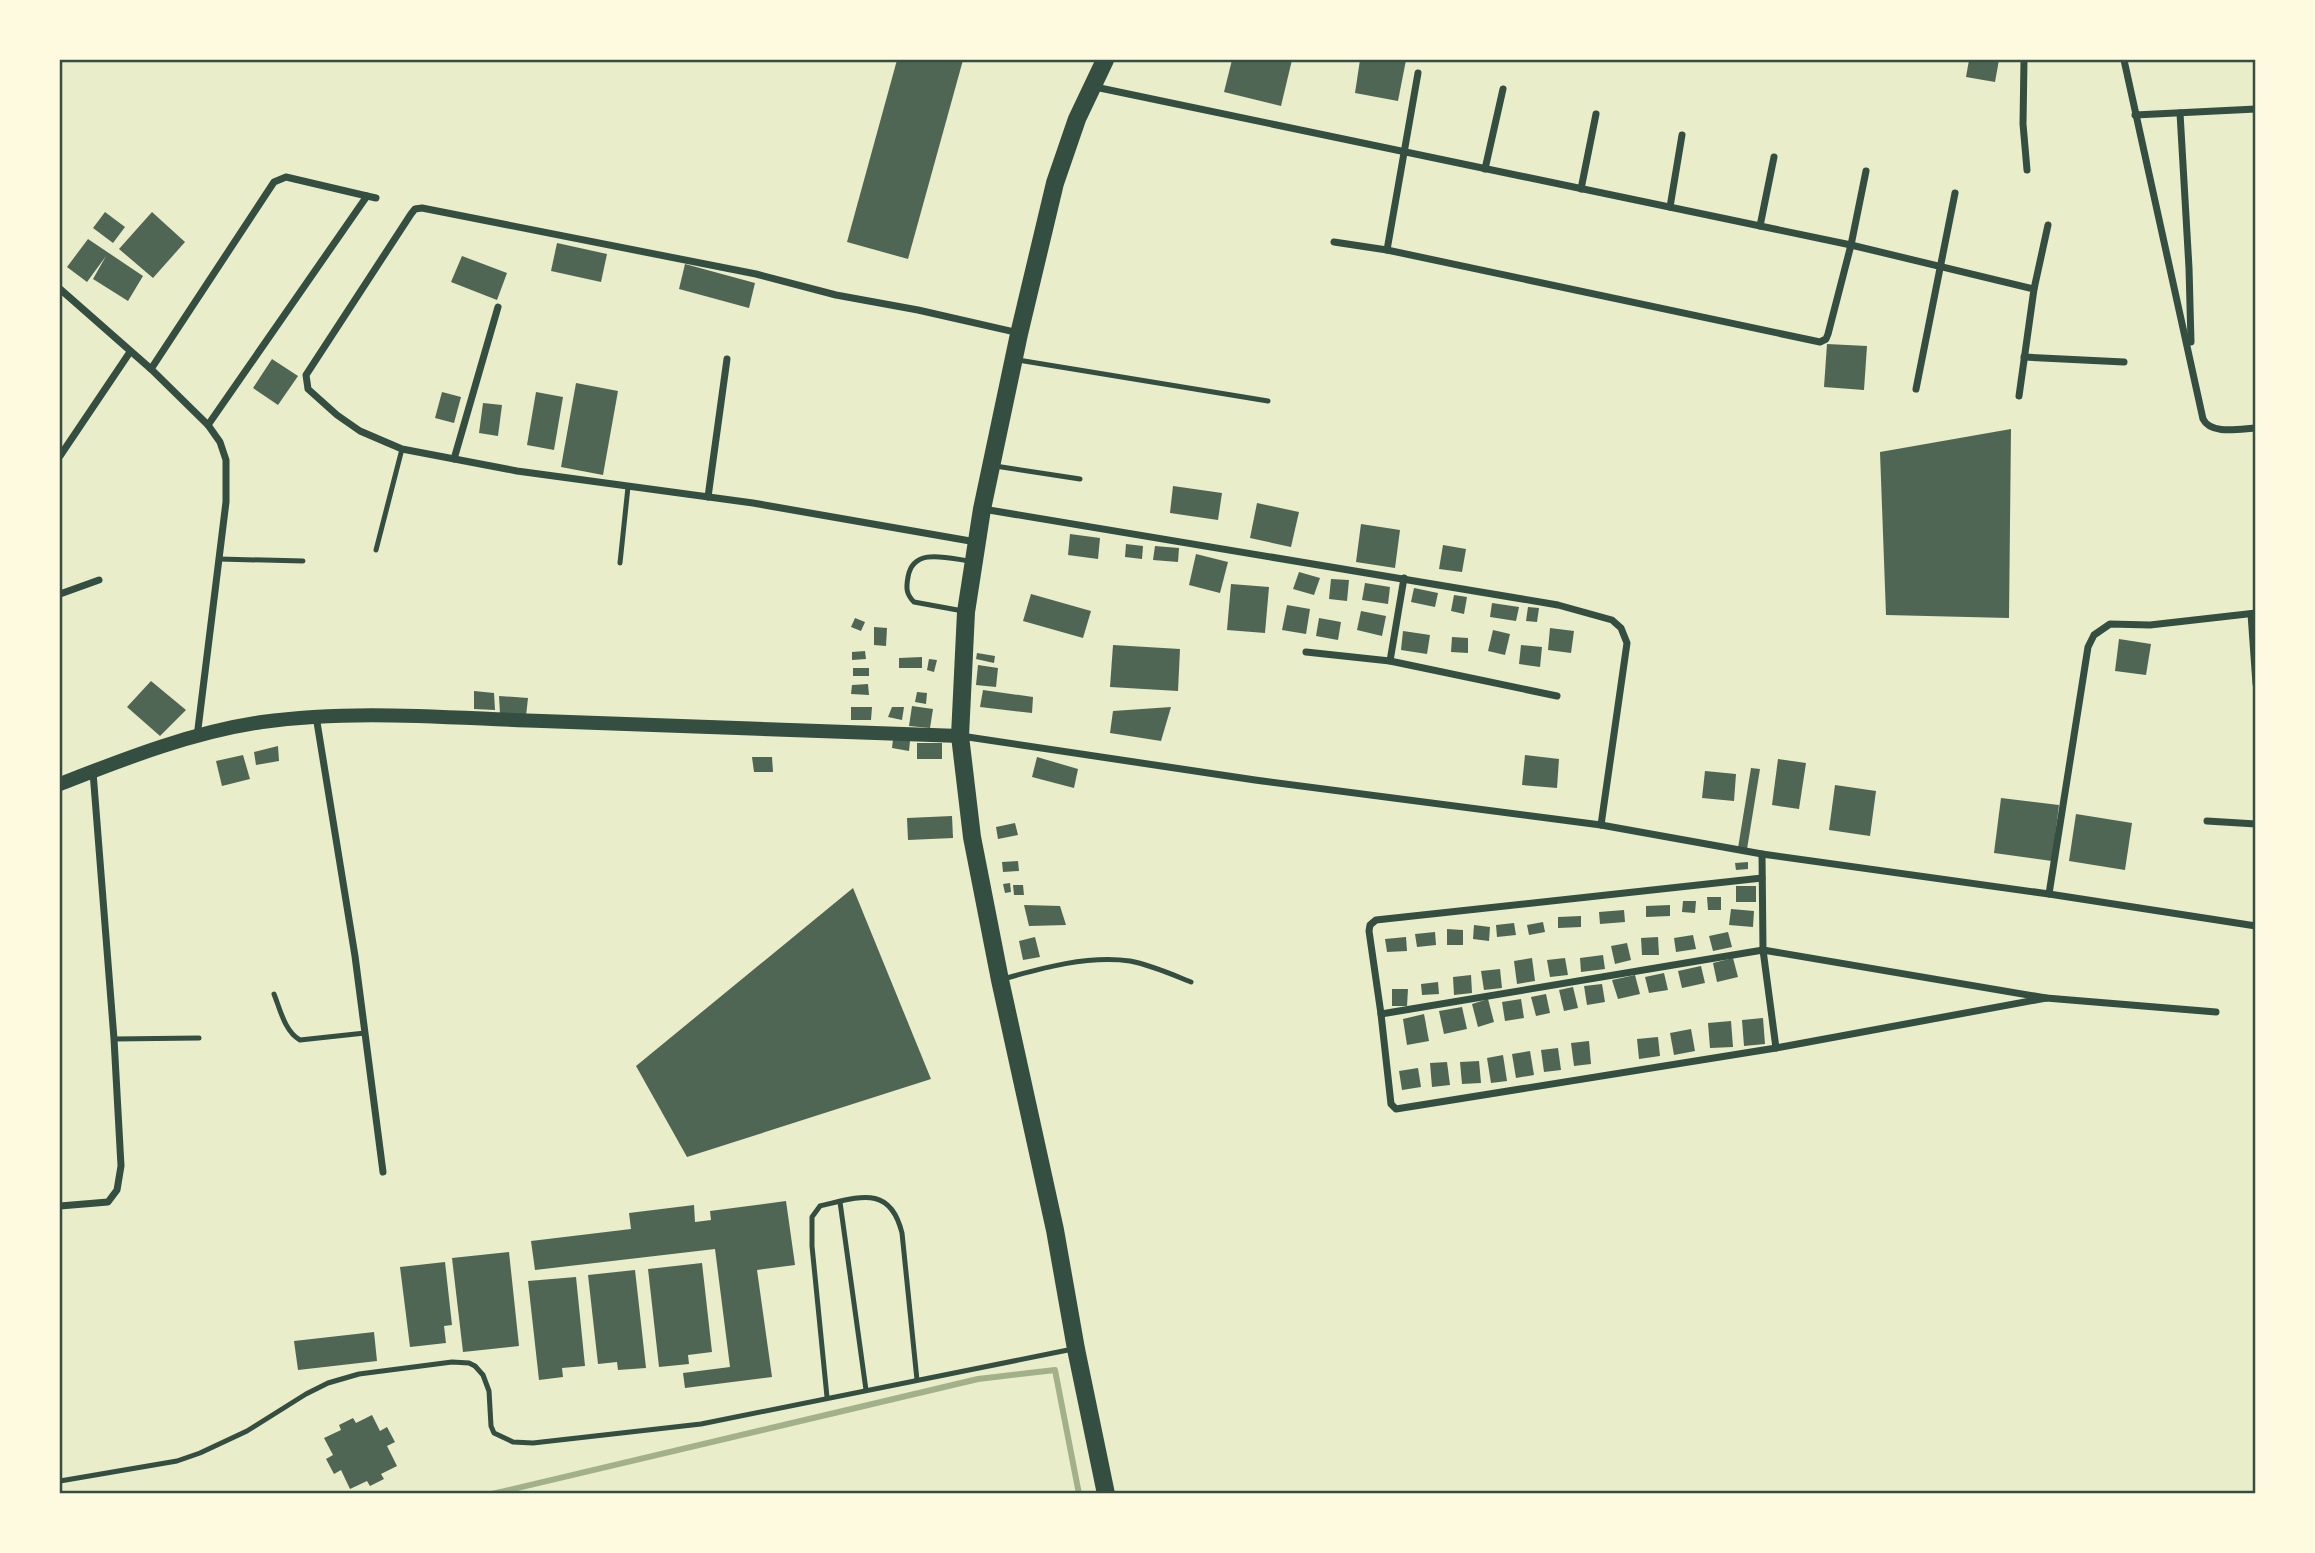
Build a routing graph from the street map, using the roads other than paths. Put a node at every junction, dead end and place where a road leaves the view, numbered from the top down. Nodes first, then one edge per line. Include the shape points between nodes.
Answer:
1 (1104, 60) edge
2 (2024, 60) edge
3 (2124, 60) edge
4 (1418, 73) dead end
5 (1091, 86) junction
6 (1503, 89) dead end
7 (2256, 109) edge
8 (2180, 113) junction
9 (1596, 114) dead end
10 (2135, 115) junction
11 (1682, 135) dead end
12 (1405, 153) junction
13 (1774, 157) dead end
14 (1485, 169) junction
15 (2027, 170) dead end
16 (1866, 172) dead end
17 (1581, 189) junction
18 (1955, 193) dead end
19 (1670, 208) junction
20 (2048, 225) dead end
21 (1760, 226) junction
22 (1334, 242) dead end
23 (1851, 245) junction
24 (1387, 250) junction
25 (1940, 265) junction
26 (60, 289) edge
27 (2034, 289) junction
28 (498, 307) dead end
29 (1019, 334) junction
30 (130, 352) junction
31 (2024, 357) junction
32 (2191, 357) junction
33 (727, 359) dead end
34 (1015, 359) junction
35 (2124, 362) dead end
36 (151, 369) junction
37 (1916, 389) dead end
38 (2019, 396) dead end
39 (1268, 401) dead end
40 (208, 425) junction
41 (2256, 428) edge
42 (402, 449) junction
43 (60, 456) edge
44 (454, 460) junction
45 (992, 466) junction
46 (1080, 479) dead end
47 (628, 487) junction
48 (708, 497) junction
49 (982, 509) junction
50 (977, 542) junction
51 (376, 550) dead end
52 (219, 559) junction
53 (303, 561) dead end
54 (974, 561) junction
55 (621, 563) dead end
56 (1404, 578) junction
57 (99, 580) dead end
58 (60, 594) edge
59 (966, 612) junction
60 (2253, 614) edge
61 (1306, 652) dead end
62 (1390, 661) junction
63 (2256, 684) edge
64 (1557, 696) dead end
65 (315, 716) junction
66 (960, 736) junction
67 (197, 737) junction
68 (93, 771) junction
69 (60, 784) edge
70 (2207, 821) dead end
71 (2256, 824) edge
72 (1601, 825) junction
73 (1762, 854) junction
74 (1762, 878) junction
75 (2049, 894) junction
76 (2256, 926) edge
77 (1763, 950) junction
78 (999, 980) junction
79 (1191, 982) dead end
80 (274, 994) dead end
81 (2046, 998) junction
82 (2216, 1012) dead end
83 (1381, 1014) junction
84 (365, 1033) junction
85 (200, 1038) dead end
86 (114, 1039) junction
87 (1776, 1048) junction
88 (383, 1172) dead end
89 (840, 1202) junction
90 (60, 1206) edge
91 (1076, 1349) junction
92 (918, 1380) junction
93 (866, 1390) junction
94 (828, 1397) junction
95 (60, 1482) edge
96 (1106, 1493) edge

1 - 5 highway
2 - 15 street
3 - 10 street
4 - 12 street
5 - 12 street
5 - 29 highway via 1055,183
6 - 14 street
7 - 8 street
8 - 10 street
8 - 32 street
9 - 17 street
10 - 32 street
11 - 19 street
12 - 14 street
12 - 24 street
13 - 21 street
14 - 17 street
16 - 23 street
17 - 19 street
18 - 25 street
19 - 21 street
20 - 27 street
21 - 23 street
22 - 24 street
23 - 24 street via 1828,334 1820,342
23 - 25 street
25 - 27 street
25 - 37 street
26 - 30 street
27 - 31 street
28 - 44 street
29 - 34 highway
29 - 42 street via 756,274 415,209 306,379 309,389 337,415 360,431
30 - 36 street
30 - 43 street
31 - 35 street
31 - 38 street
32 - 41 street via 2207,425 2213,429
33 - 48 street
34 - 39 lane
34 - 45 highway
36 - 40 street
36 - 40 street via 274,181 286,177 371,197
40 - 52 street via 226,460
42 - 44 street
42 - 51 lane
44 - 47 street
45 - 46 lane
45 - 49 highway
47 - 48 street
47 - 55 lane
48 - 50 street
49 - 50 highway
49 - 56 street
50 - 54 highway
52 - 53 lane
52 - 67 street
54 - 59 highway
54 - 59 lane via 926,557 914,562 907,580 906,590 914,602
56 - 62 street
56 - 72 street via 1558,605 1612,620 1621,628 1628,643
57 - 58 street
59 - 66 highway
60 - 63 street
60 - 75 street via 2150,625 2110,624 2094,635 2088,647
61 - 62 street
62 - 64 street
65 - 66 main road
65 - 67 main road
65 - 84 street
66 - 72 street
66 - 78 highway via 972,837
67 - 68 main road
68 - 69 main road
68 - 86 street
70 - 71 street
72 - 73 street
73 - 74 street
73 - 75 street
74 - 77 street
74 - 83 street via 1376,920 1369,931
75 - 76 street
77 - 81 street
77 - 83 street
77 - 87 street
78 - 79 lane via 1112,960 1155,967
78 - 91 highway via 1053,1217
80 - 84 lane via 289,1030 300,1040
81 - 82 street
81 - 87 street
83 - 87 street via 1391,1104 1396,1109
84 - 88 street
85 - 86 lane
86 - 90 street via 121,1166 117,1190 106,1204
89 - 92 lane via 880,1199 897,1214
89 - 93 lane
89 - 94 lane via 820,1206 813,1217
91 - 92 lane
91 - 96 highway
92 - 93 lane
93 - 94 lane
94 - 95 lane via 701,1424 522,1443 504,1440 492,1431 489,1391 478,1369 452,1362 359,1374 328,1383 200,1453

